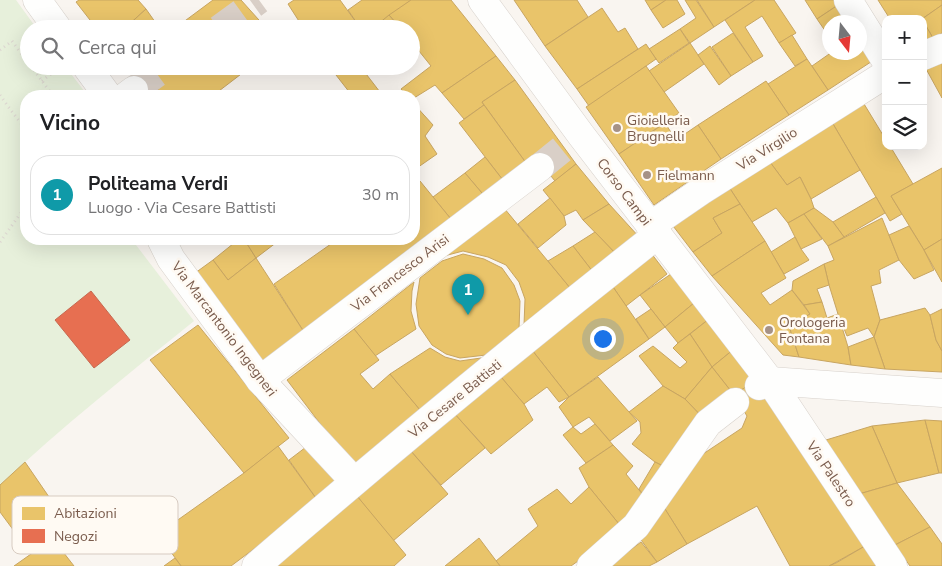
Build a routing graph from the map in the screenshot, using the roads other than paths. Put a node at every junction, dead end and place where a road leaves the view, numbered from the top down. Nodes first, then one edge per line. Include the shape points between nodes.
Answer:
1 (37, 0) edge
2 (482, 0) edge
3 (848, 0) edge
4 (51, 20) edge
5 (942, 48) edge
6 (927, 54) edge
7 (885, 60) edge
8 (98, 75) edge
9 (882, 77) edge
10 (118, 90) edge
11 (540, 166) tunnel mouth
12 (654, 230) junction
13 (164, 245) edge
14 (260, 380) junction
15 (763, 384) junction
16 (942, 393) edge
17 (736, 402) dead end
18 (354, 481) junction
19 (256, 566) edge
20 (591, 566) edge
21 (893, 566) edge

1 - 4 street
2 - 12 street, Corso Campi via 574,140
3 - 7 street
5 - 6 street
8 - 10 street
9 - 12 street, Via Virgilio via 701,191
11 - 14 street, Via Francesco Arisi
12 - 15 street, Corso Campi
12 - 18 street, Via Cesare Battisti via 606,276
13 - 14 street, Via Marcantonio Ingegneri
14 - 18 street, Via Marcantonio Ingegneri
15 - 16 street
15 - 21 street, Via Palestro
17 - 20 street via 708,424 636,526
18 - 19 street, Via Cesare Battisti

